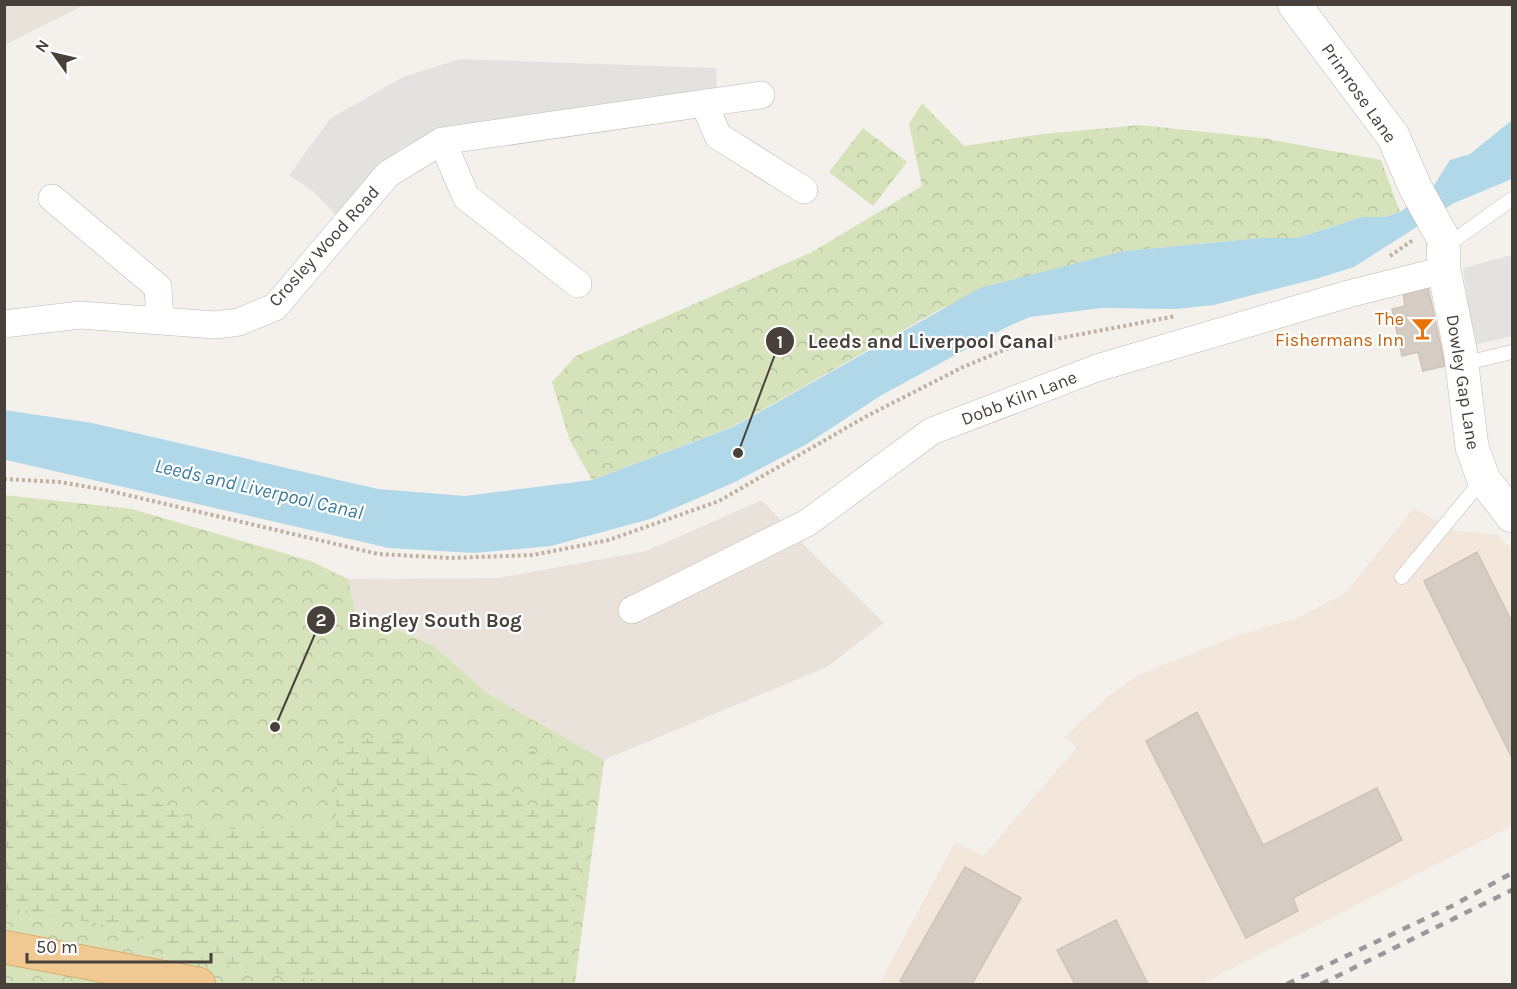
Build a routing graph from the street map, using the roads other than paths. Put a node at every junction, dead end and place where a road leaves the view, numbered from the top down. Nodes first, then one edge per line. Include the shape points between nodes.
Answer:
1 (1294, 4) edge
2 (761, 95) dead end
3 (704, 103) junction
4 (442, 141) junction
5 (804, 190) dead end
6 (52, 198) dead end
7 (1512, 199) edge
8 (1438, 247) junction
9 (578, 284) dead end
10 (160, 319) junction
11 (4, 324) edge
12 (1512, 352) edge
13 (1462, 364) junction
14 (1483, 479) junction
15 (1512, 516) edge
16 (1402, 577) dead end
17 (632, 610) dead end
18 (4, 947) edge
19 (200, 984) edge

1 - 8 street, Primrose Lane, bridge via 1393,136
2 - 3 street, Crosley Wood Road
3 - 4 street, Crosley Wood Road
3 - 5 street via 718,136
4 - 9 street via 466,197
4 - 10 street, Crosley Wood Road via 388,174 275,307 239,322 215,325
6 - 10 street via 158,287
7 - 8 lane
8 - 13 street, Dowley Gap Lane
8 - 17 street, Dobb Kiln Lane via 1348,294 1097,368 932,431 807,523
10 - 11 street, Crosley Wood Road via 80,315
12 - 13 lane
13 - 14 street, Dowley Gap Lane via 1472,447
14 - 15 street, Dowley Gap Lane
14 - 16 lane
18 - 19 highway

